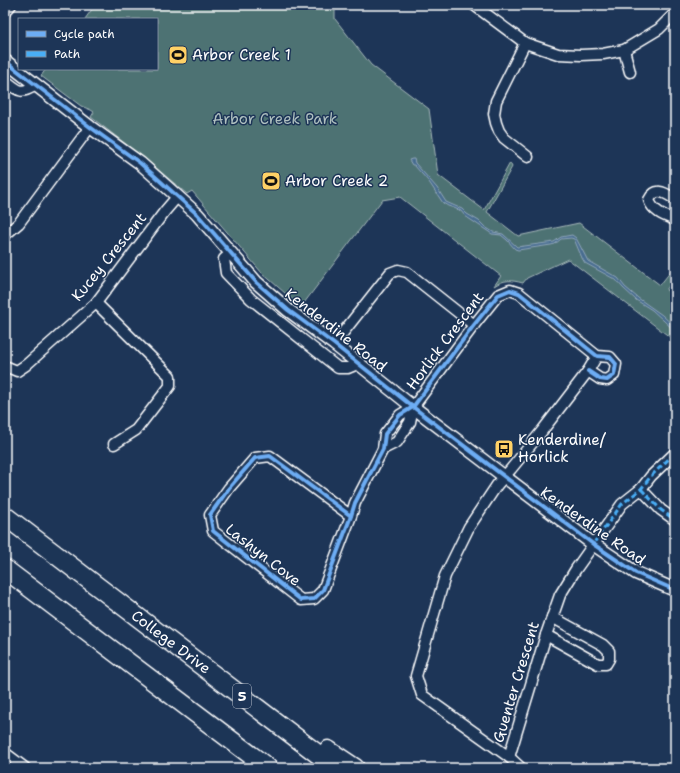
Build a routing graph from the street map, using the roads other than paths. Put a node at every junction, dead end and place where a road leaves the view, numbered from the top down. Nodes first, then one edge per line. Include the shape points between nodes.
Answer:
1 (11, 5) edge
2 (474, 5) edge
3 (5, 12) edge
4 (675, 12) edge
5 (525, 43) junction
6 (624, 50) junction
7 (5, 61) edge
8 (630, 72) dead end
9 (5, 80) edge
10 (36, 84) junction
11 (90, 128) junction
12 (528, 157) dead end
13 (177, 197) junction
14 (675, 198) edge
15 (675, 220) edge
16 (5, 235) edge
17 (230, 254) junction
18 (96, 303) junction
19 (474, 325) junction
20 (334, 344) junction
21 (597, 356) junction
22 (360, 363) junction
23 (5, 366) edge
24 (588, 371) junction
25 (414, 407) junction
26 (114, 444) dead end
27 (675, 452) edge
28 (504, 477) junction
29 (641, 489) junction
30 (5, 516) edge
31 (351, 516) junction
32 (675, 520) edge
33 (593, 544) junction
34 (5, 570) edge
35 (675, 590) edge
36 (552, 617) junction
37 (147, 624) junction
38 (546, 635) junction
39 (5, 753) edge
40 (509, 757) junction
41 (24, 768) edge
42 (268, 768) edge
43 (336, 768) edge
44 (355, 768) edge
45 (521, 768) edge

1 - 3 street
2 - 5 street
4 - 6 street via 659,28
5 - 6 street via 558,54 603,54
5 - 12 street via 496,101 494,114 504,138
6 - 8 street
7 - 10 street, Kenderdine Road
9 - 10 street via 18,90 26,90
10 - 11 street, Kenderdine Road
11 - 13 street, Kenderdine Road via 140,163
11 - 16 street via 19,223
13 - 17 street, Kenderdine Road via 196,214
13 - 18 street, Kucey Crescent
14 - 15 street via 659,192 654,193 649,200 651,206 659,213
17 - 20 street, Kenderdine Road via 256,282 288,310
17 - 22 street, Kenderdine Road via 224,259 226,273 251,299 338,368 348,368
18 - 23 street, Kucey Crescent via 26,365 17,371
18 - 26 street via 170,376 170,386 136,430
19 - 20 street via 406,272 398,270 390,273
19 - 21 street, Horlick Crescent via 498,295 510,290 520,293
19 - 25 street, Horlick Crescent
20 - 22 street, Kenderdine Road
21 - 24 street
21 - 24 street, Horlick Crescent via 610,357 616,364 614,375 607,380 600,379
22 - 25 street, Kenderdine Road
24 - 28 street
25 - 28 street, Kenderdine Road
25 - 31 street, Lashyn Cove via 410,422 397,442 383,449
27 - 29 street, Guenter Crescent
28 - 33 street, Kenderdine Road
28 - 40 street, Guenter Crescent via 469,527 445,576 416,676 422,695
29 - 32 street via 661,510
29 - 33 street, Guenter Crescent via 622,504
30 - 37 highway, College Drive / 5
31 - 31 street, Lashyn Cove via 270,456 255,458 210,515 212,531 301,600 314,599 323,590
33 - 35 street, Kenderdine Road via 636,573
33 - 36 street, Guenter Crescent via 560,595
34 - 42 highway
36 - 38 street, Guenter Crescent
36 - 38 street via 603,645 609,651 609,659 606,664 598,664
37 - 43 highway, College Drive / 5
37 - 44 highway
38 - 40 street, Guenter Crescent
39 - 41 street
40 - 45 street

